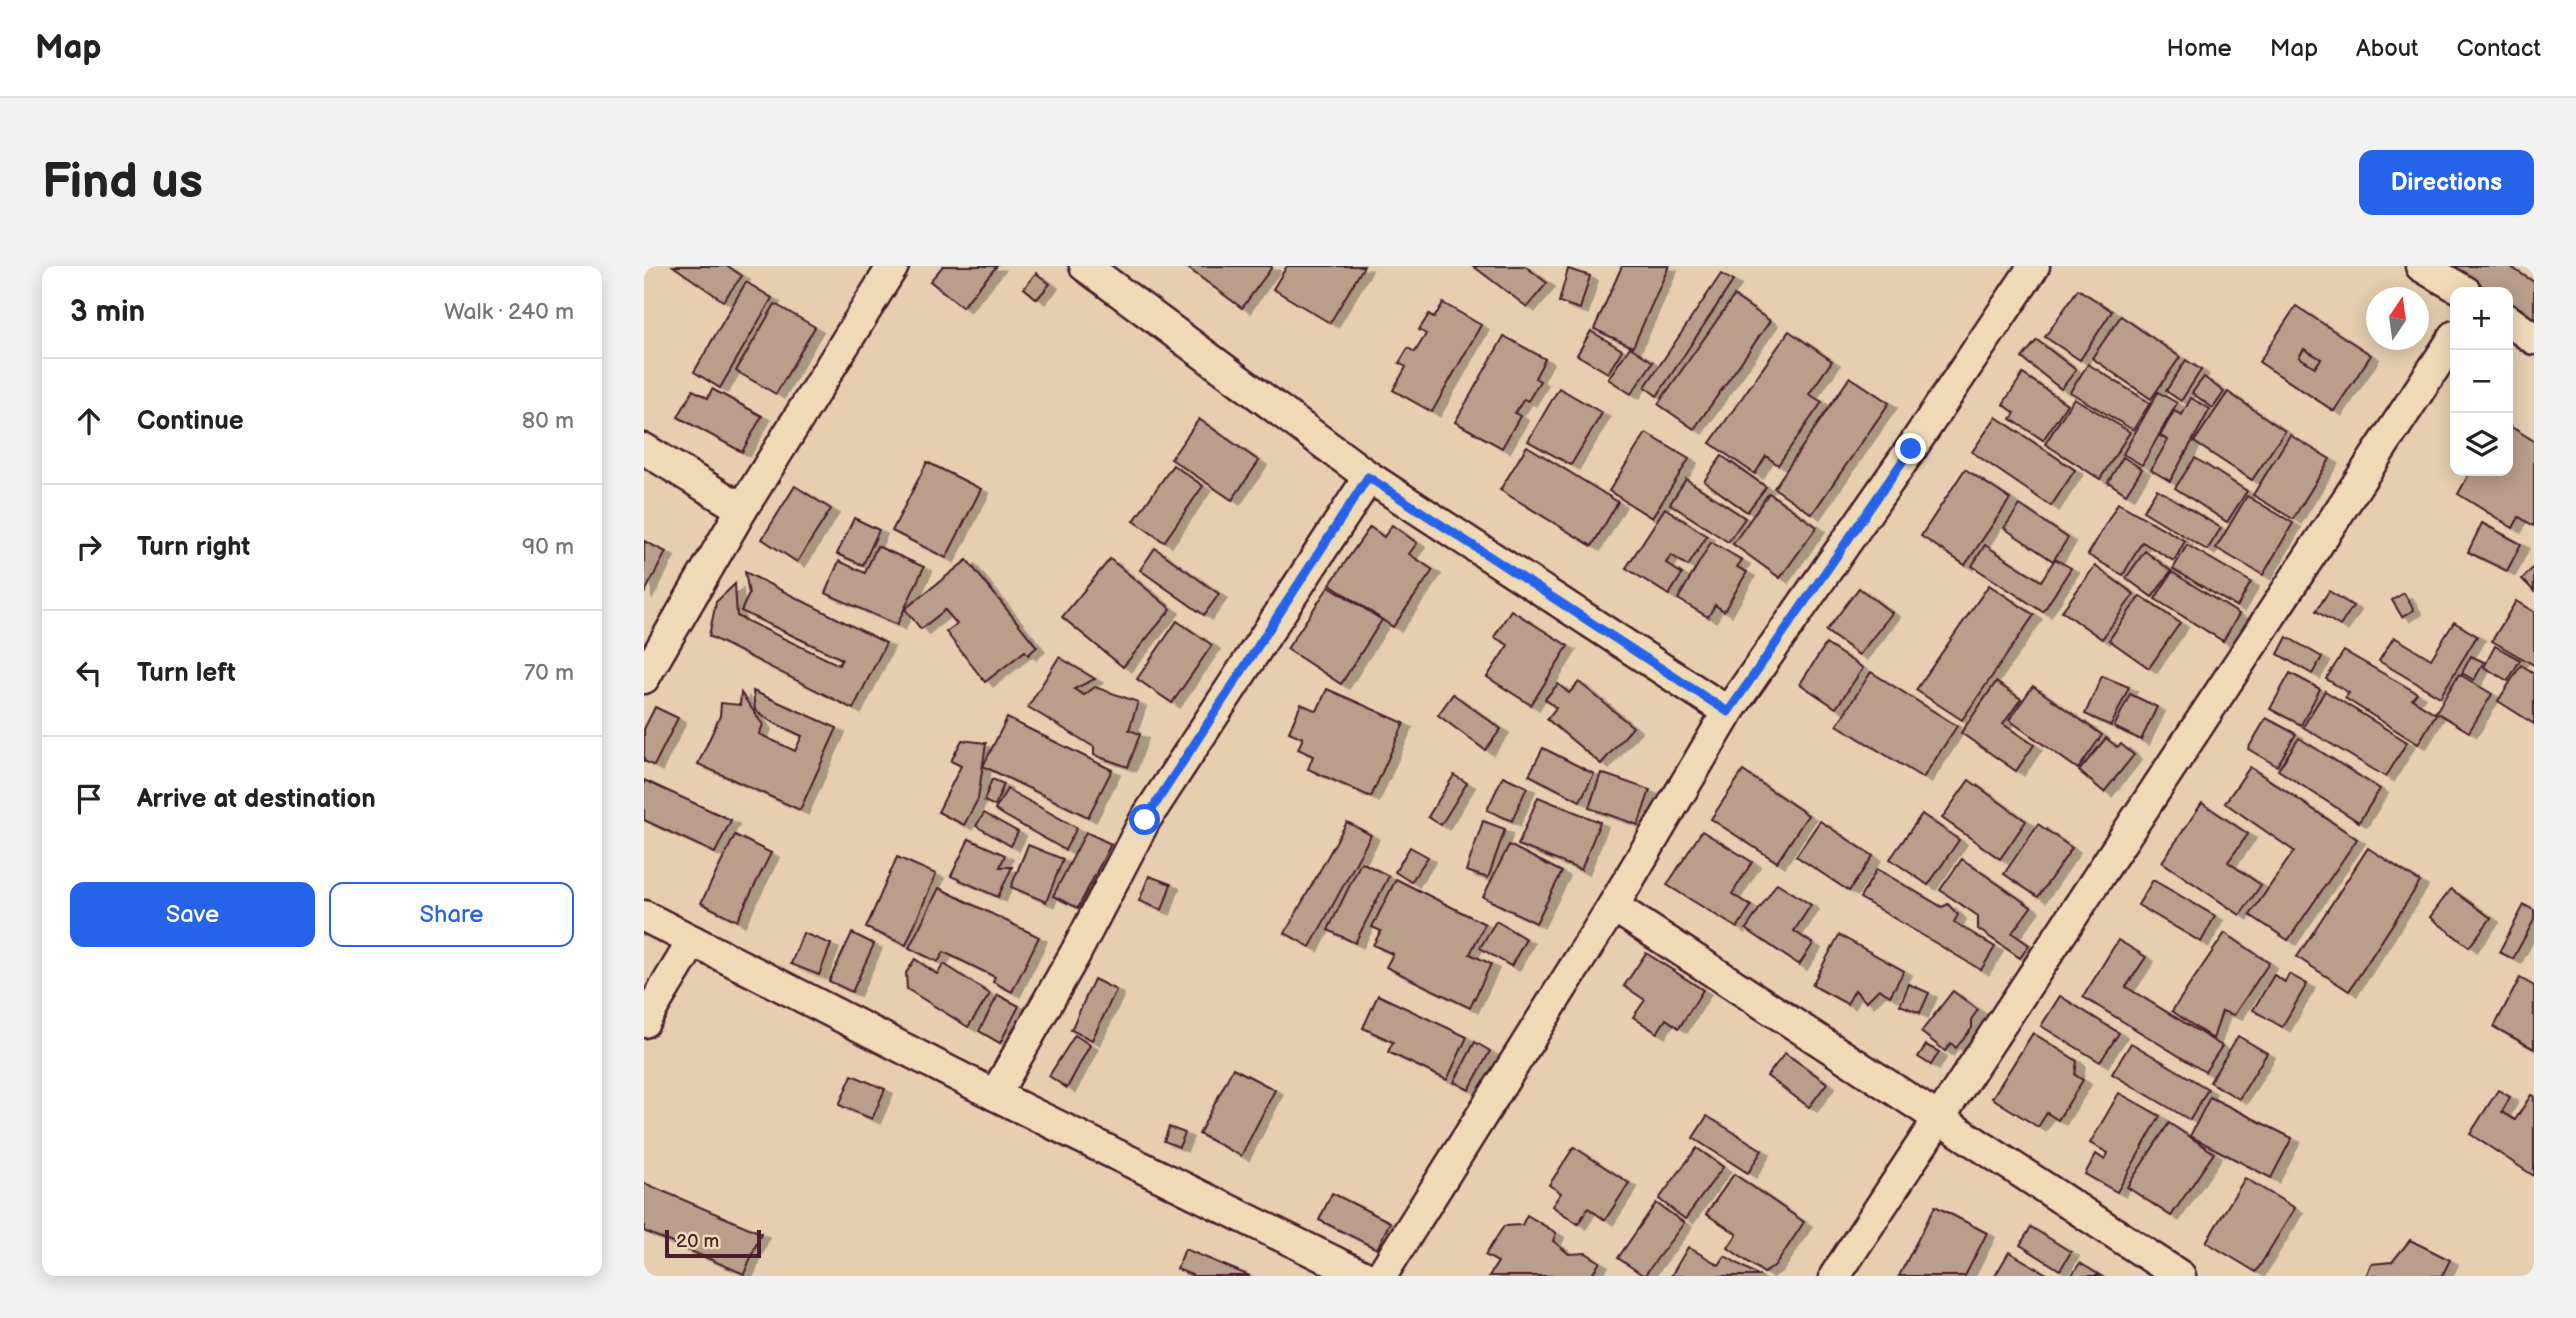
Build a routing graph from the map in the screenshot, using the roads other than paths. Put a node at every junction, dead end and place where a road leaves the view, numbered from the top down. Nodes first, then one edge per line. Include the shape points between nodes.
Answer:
1 (893, 266) edge
2 (1085, 266) edge
3 (2034, 266) edge
4 (2421, 266) edge
5 (2457, 287) edge
6 (2513, 324) edge
7 (2534, 339) edge
8 (2450, 344) edge
9 (644, 449) edge
10 (1368, 477) junction
11 (742, 509) junction
12 (644, 678) edge
13 (1728, 712) junction
14 (1613, 906) junction
15 (644, 916) edge
16 (693, 942) junction
17 (644, 1022) edge
18 (995, 1095) junction
19 (1939, 1119) junction
20 (1363, 1276) edge
21 (1381, 1276) edge
22 (1835, 1276) edge
23 (2180, 1276) edge

1 - 11 street
2 - 10 street
3 - 13 street
4 - 5 street
6 - 7 street
8 - 19 street
9 - 11 street
10 - 13 street
10 - 18 street via 1145,820
11 - 12 street
13 - 14 street
14 - 19 street
14 - 21 street
15 - 16 street
16 - 17 street
16 - 18 street
18 - 20 street
19 - 22 street
19 - 23 street

